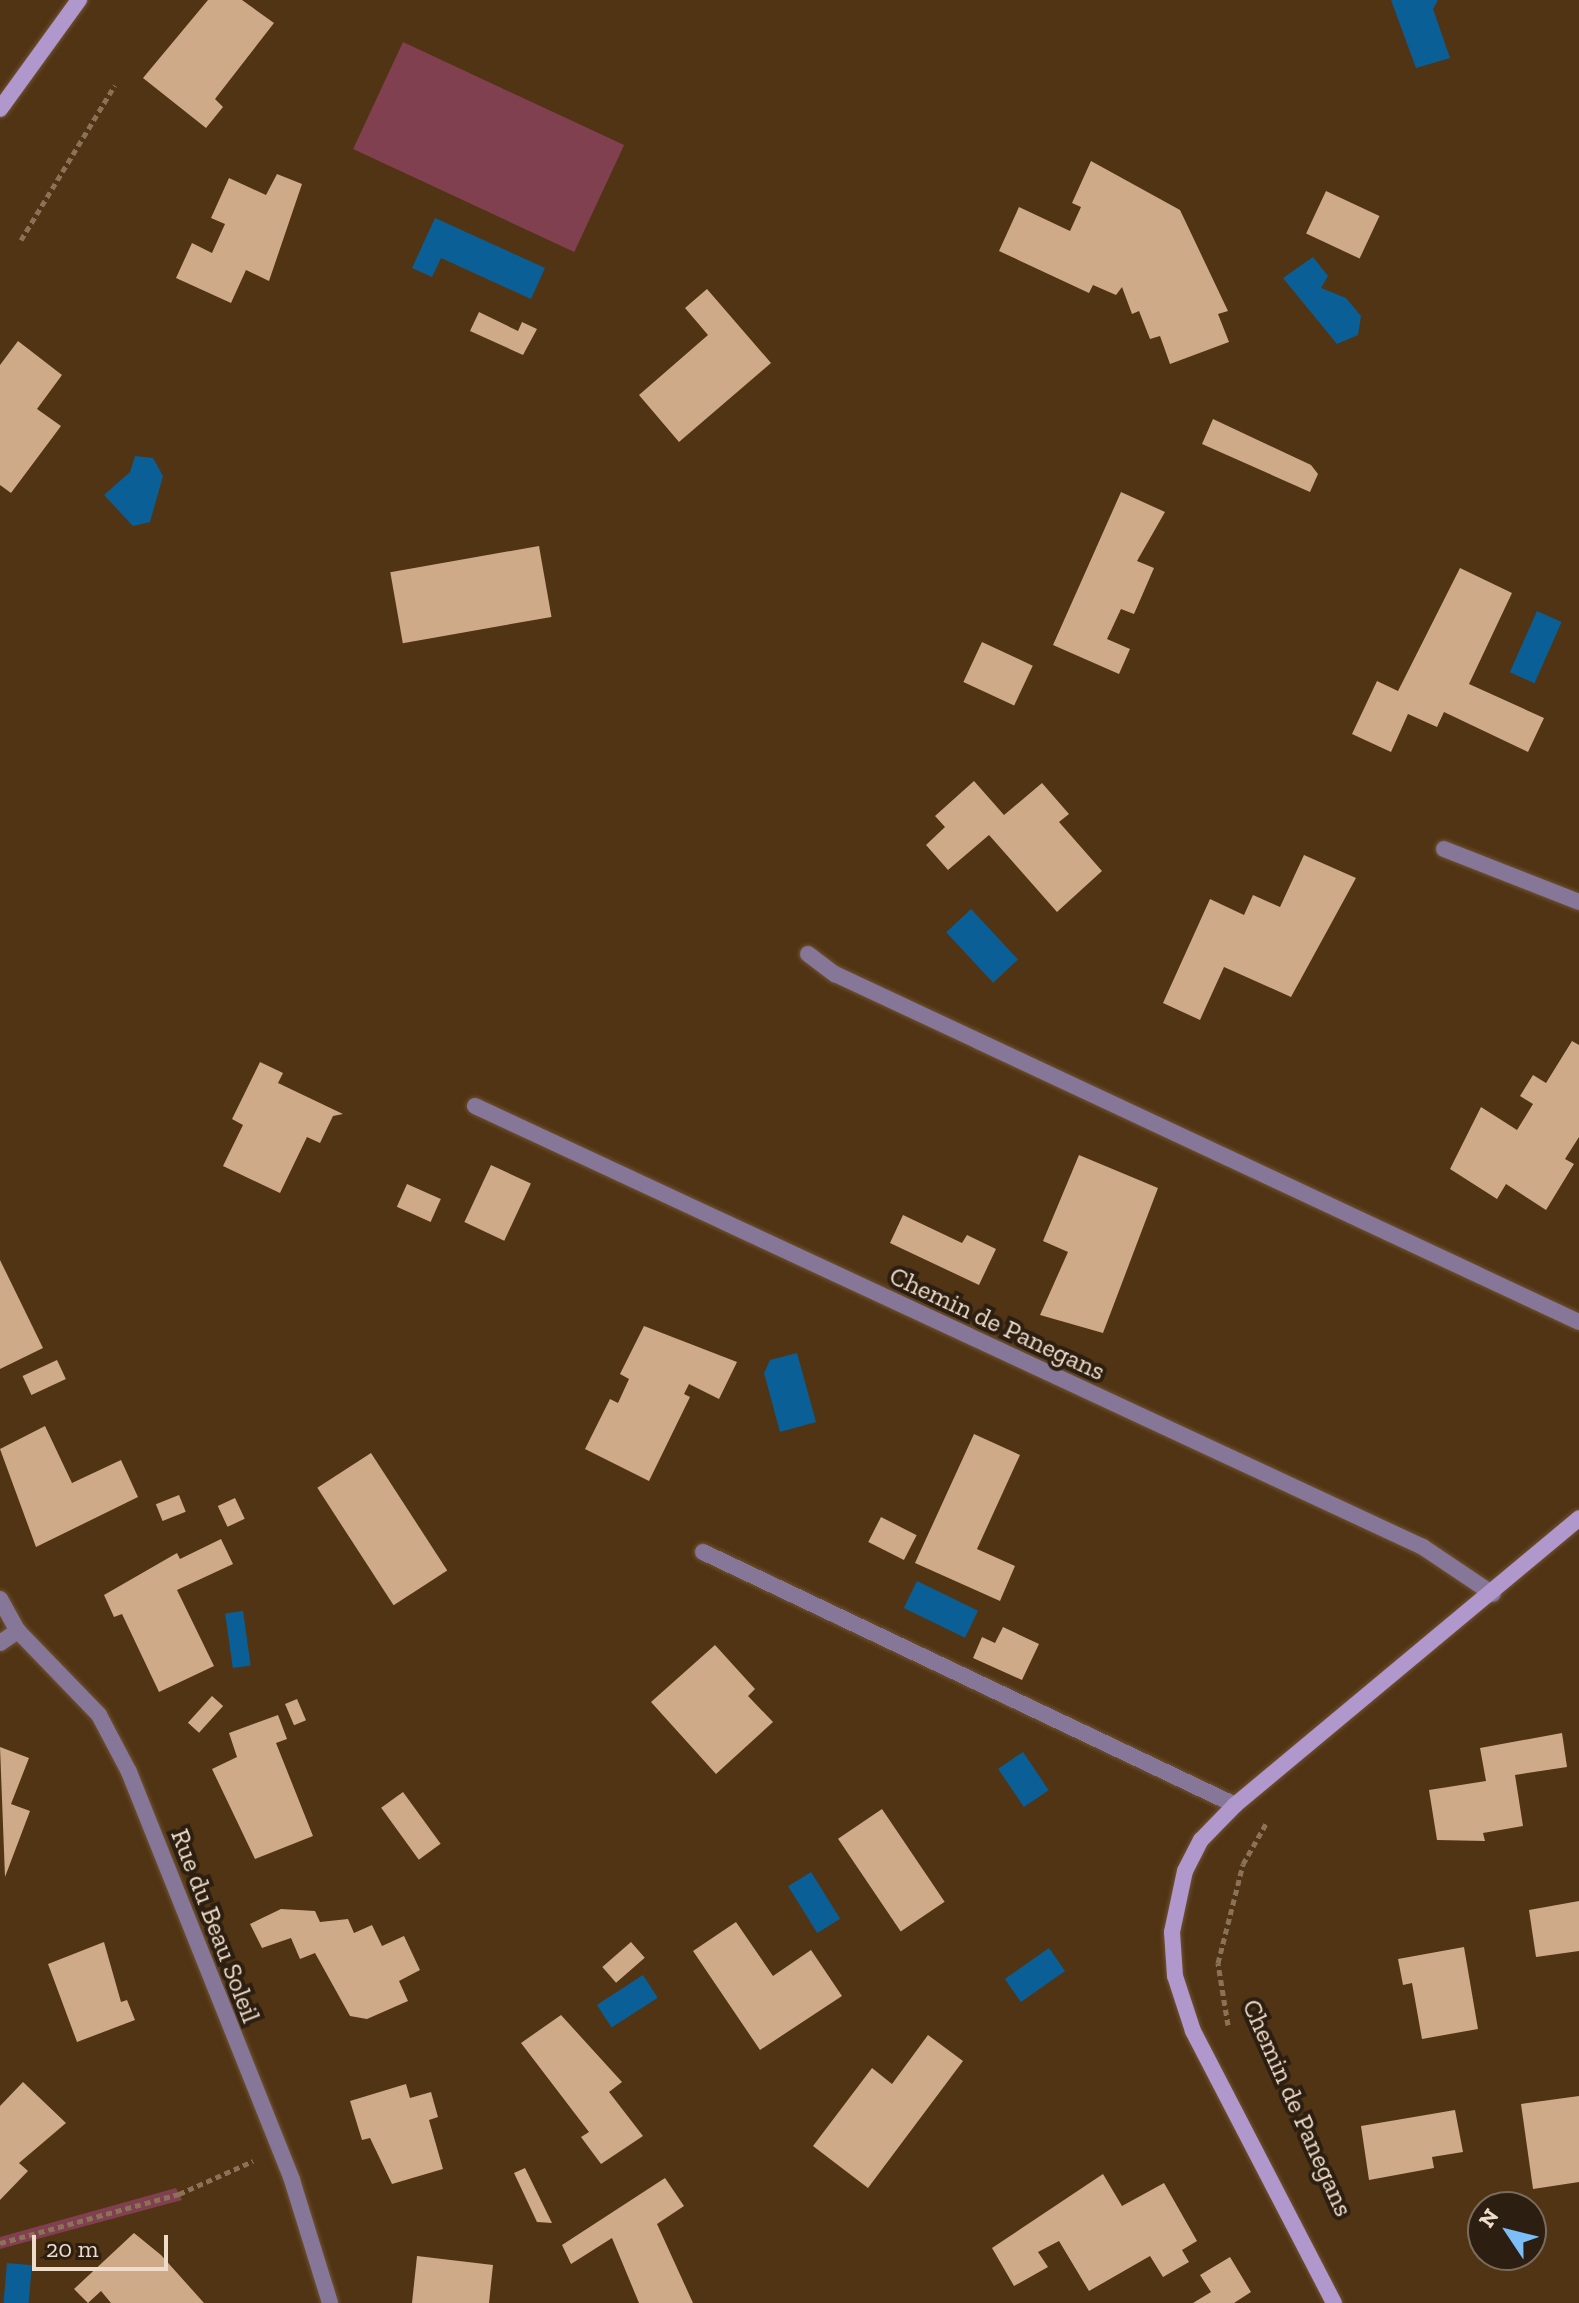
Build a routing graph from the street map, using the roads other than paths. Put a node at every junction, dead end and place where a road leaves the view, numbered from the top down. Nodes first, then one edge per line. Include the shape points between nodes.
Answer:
1 (79, 0) edge
2 (0, 109) edge
3 (1444, 849) dead end
4 (1579, 902) edge
5 (808, 954) dead end
6 (475, 1106) dead end
7 (1579, 1322) edge
8 (1579, 1518) edge
9 (703, 1552) dead end
10 (1493, 1594) junction
11 (0, 1599) edge
12 (18, 1631) junction
13 (0, 1643) edge
14 (1235, 1805) junction
15 (330, 2303) edge
16 (1334, 2303) edge

1 - 2 street
3 - 4 street
5 - 7 street via 835,974
6 - 10 street, Chemin de Panegans via 1423,1547
8 - 10 street, Chemin de Panegans
9 - 14 street
10 - 14 street, Chemin de Panegans
11 - 12 street, Rue du Beau Soleil
12 - 13 street
12 - 15 street, Rue du Beau Soleil via 99,1715 129,1772 279,2150
14 - 16 street, Chemin de Panegans via 1201,1840 1185,1871 1172,1932 1175,1976 1193,2031

